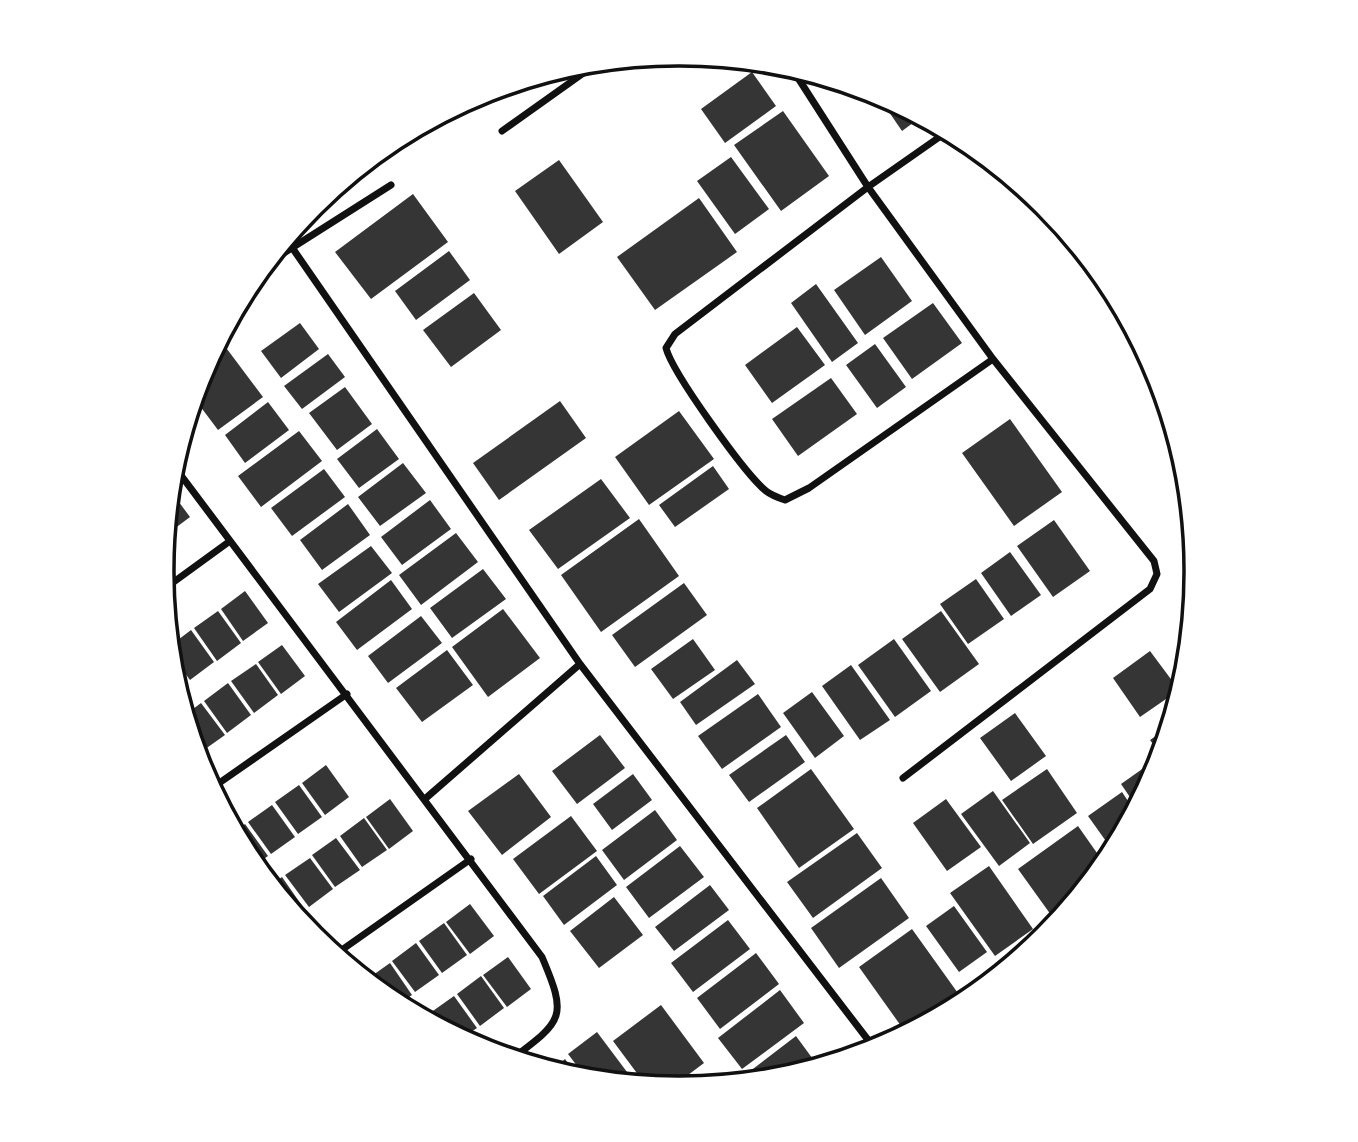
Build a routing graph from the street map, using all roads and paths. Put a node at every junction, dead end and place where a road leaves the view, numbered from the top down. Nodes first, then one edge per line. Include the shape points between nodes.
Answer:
1 (578, 77) edge
2 (800, 82) edge
3 (502, 131) dead end
4 (938, 138) edge
5 (391, 185) dead end
6 (868, 187) junction
7 (296, 243) edge
8 (292, 248) edge
9 (993, 359) junction
10 (183, 478) edge
11 (230, 541) junction
12 (175, 581) edge
13 (580, 664) junction
14 (347, 694) junction
15 (902, 778) dead end
16 (221, 782) edge
17 (426, 798) junction
18 (471, 859) junction
19 (344, 948) edge
20 (867, 1039) edge
21 (523, 1051) edge

1 - 3 street
2 - 6 street
4 - 6 street
5 - 7 street
6 - 9 street
6 - 9 street via 675,334 666,348 674,369 751,476 767,492 785,500 809,488
8 - 13 street
9 - 15 street via 1154,561 1157,574 1150,589
10 - 11 street
11 - 12 street
11 - 14 street
13 - 17 street
13 - 20 street
14 - 16 street
14 - 17 street
17 - 18 street
18 - 19 street
18 - 21 street via 542,957 559,997 557,1013 545,1034

